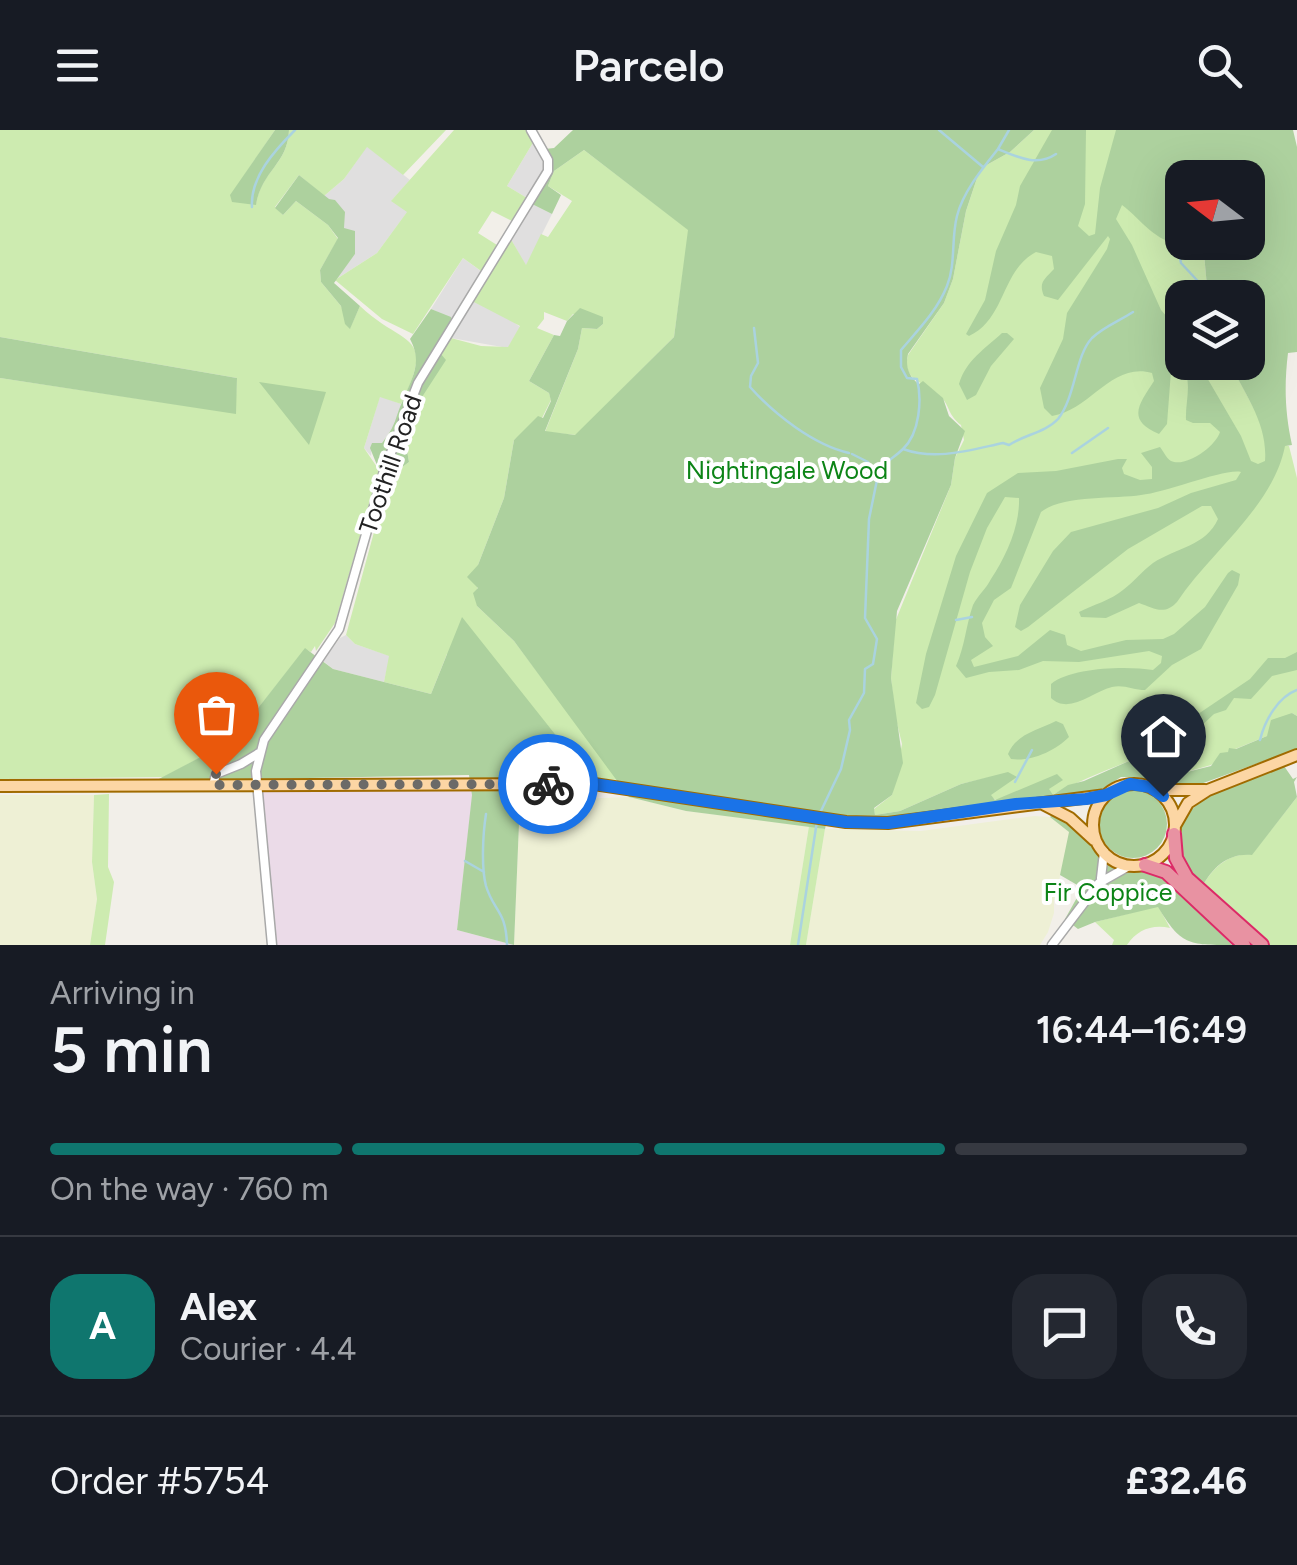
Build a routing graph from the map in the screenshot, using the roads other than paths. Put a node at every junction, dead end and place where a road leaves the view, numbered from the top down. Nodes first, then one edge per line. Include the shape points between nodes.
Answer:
1 (531, 130) edge
2 (259, 752) junction
3 (1297, 755) edge
4 (258, 783) junction
5 (213, 785) junction
6 (0, 786) edge
7 (1156, 790) junction
8 (1208, 790) junction
9 (1106, 795) junction
10 (1039, 803) junction
11 (1175, 829) junction
12 (1101, 848) junction
13 (1145, 864) junction
14 (1129, 866) junction
15 (1099, 882) junction
16 (272, 945) edge
17 (1052, 945) edge
18 (1244, 945) edge
19 (1262, 945) edge

1 - 2 street, Toothill Road via 548,171 418,383 384,470 339,629
2 - 4 street, Toothill Road
2 - 5 street via 216,774
3 - 8 main road
4 - 5 main road
4 - 10 main road via 594,784 846,822 888,823
4 - 16 street, Toothill Road
5 - 6 main road
7 - 8 main road
7 - 9 main road via 1130,784
7 - 11 main road via 1172,809
8 - 11 main road via 1188,804
9 - 10 main road
9 - 12 main road via 1093,822
10 - 12 main road via 1070,818
11 - 13 main road via 1164,853
11 - 19 highway via 1176,858 1187,878
12 - 14 main road
12 - 15 street
13 - 14 main road
13 - 18 highway via 1171,876
14 - 15 street
15 - 17 street

